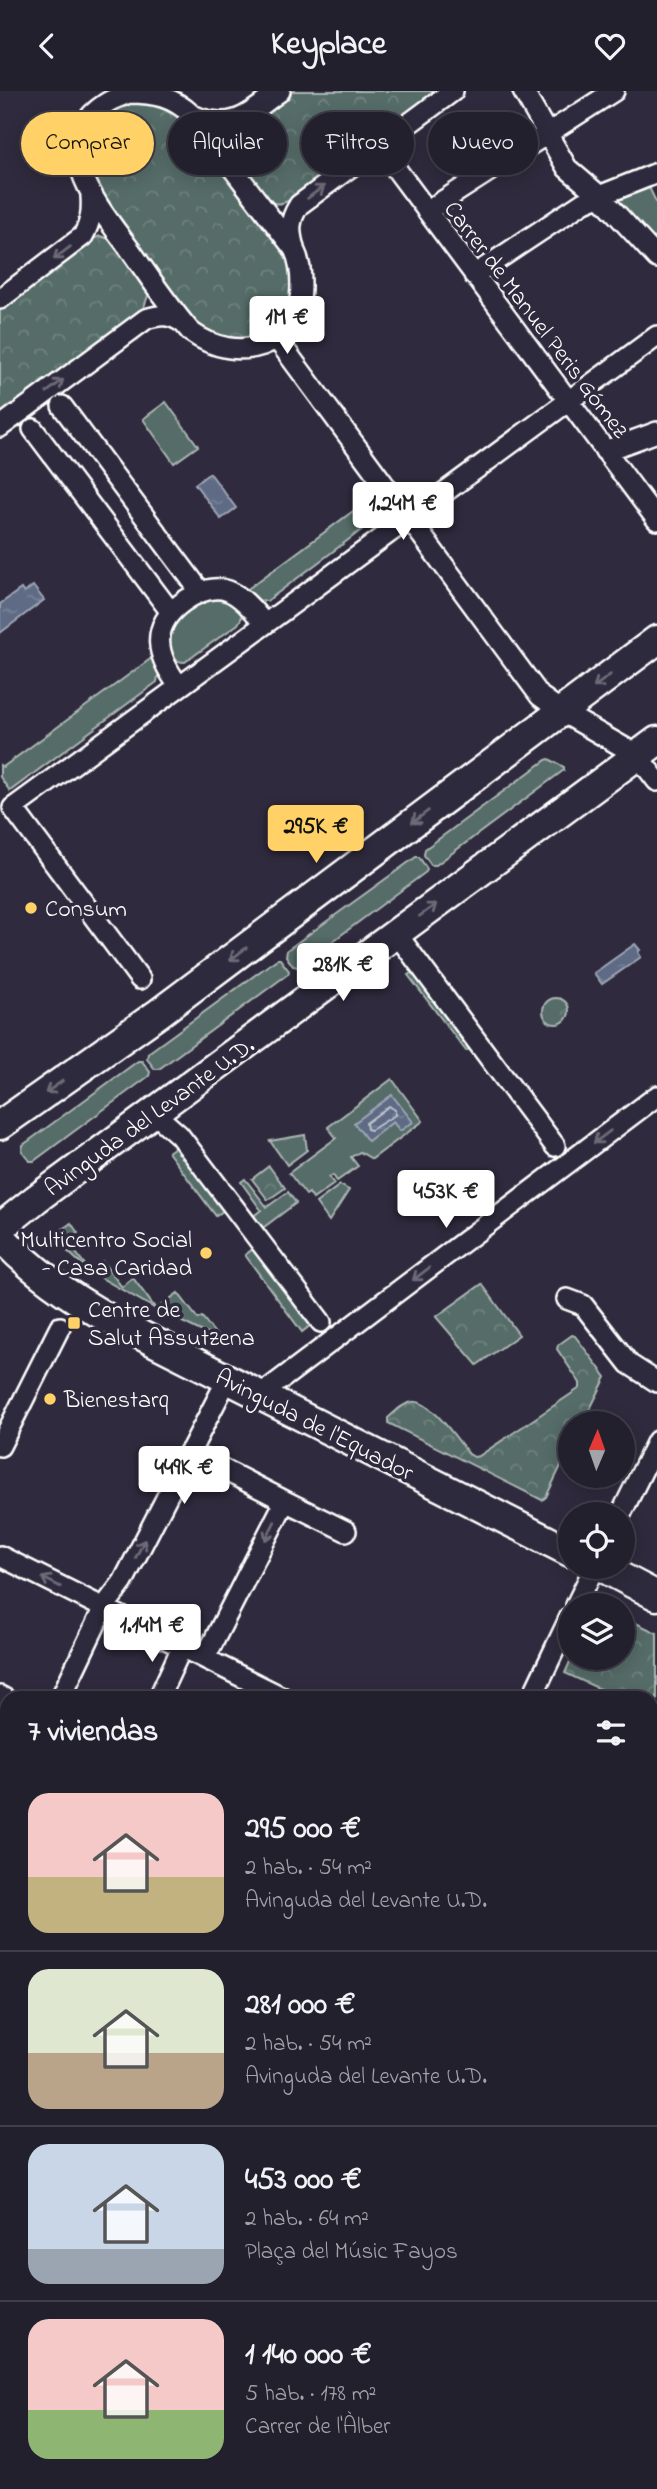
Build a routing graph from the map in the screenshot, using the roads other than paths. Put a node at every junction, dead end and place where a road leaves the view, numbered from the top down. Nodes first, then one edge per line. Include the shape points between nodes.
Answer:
1 (280, 91) edge
2 (453, 91) edge
3 (523, 91) edge
4 (614, 91) edge
5 (100, 97) edge
6 (189, 112) edge
7 (249, 112) edge
8 (414, 120) edge
9 (547, 133) junction
10 (238, 175) edge
11 (340, 175) edge
12 (400, 175) edge
13 (655, 179) edge
14 (91, 196) junction
15 (601, 197) junction
16 (427, 211) junction
17 (294, 249) junction
18 (655, 254) edge
19 (474, 275) junction
20 (0, 299) edge
21 (183, 323) junction
22 (657, 337) edge
23 (277, 339) junction
24 (568, 402) junction
25 (62, 406) dead end
26 (0, 427) edge
27 (33, 429) dead end
28 (657, 432) edge
29 (605, 451) junction
30 (411, 519) junction
31 (657, 520) edge
32 (200, 591) junction
33 (170, 611) junction
34 (264, 624) junction
35 (657, 640) edge
36 (179, 686) junction
37 (562, 712) junction
38 (651, 763) edge
39 (396, 933) junction
40 (139, 979) dead end
41 (657, 1096) edge
42 (154, 1113) junction
43 (0, 1125) edge
44 (555, 1146) dead end
45 (0, 1229) edge
46 (0, 1235) edge
47 (566, 1299) dead end
48 (320, 1322) dead end
49 (60, 1327) dead end
50 (227, 1380) junction
51 (657, 1382) edge
52 (260, 1396) junction
53 (657, 1441) edge
54 (0, 1445) edge
55 (189, 1452) junction
56 (285, 1500) junction
57 (627, 1502) edge
58 (346, 1531) dead end
59 (558, 1546) edge
60 (0, 1556) edge
61 (623, 1579) edge
62 (657, 1596) edge
63 (104, 1607) junction
64 (558, 1642) edge
65 (182, 1647) junction
66 (205, 1658) junction
67 (64, 1691) edge
68 (162, 1691) edge
69 (270, 1691) edge
70 (535, 1691) edge

1 - 7 street
2 - 8 street
3 - 9 street
4 - 9 street
5 - 6 street via 149,93 167,97
5 - 14 street via 78,148 78,164
9 - 15 street via 567,168
9 - 16 street
10 - 17 street
17 -> 11 street via 289,231 299,205
12 - 16 street, Carrer de Manuel Peris Gómez
13 - 15 street
14 -> 20 street via 92,210 83,236
14 - 21 street
15 - 18 street
15 - 19 street via 584,202
16 - 19 street, Carrer de Manuel Peris Gómez
17 - 23 street via 299,258 301,294 292,323
19 - 24 street, Carrer de Manuel Peris Gómez
21 - 23 street via 204,342 225,348 249,349
26 -> 21 street via 146,319 174,316
22 - 24 street
23 - 30 street, Avinguda del Levante U.D.
24 - 29 street, Carrer de Manuel Peris Gómez
24 - 30 street
25 - 32 street
27 - 33 street
28 - 29 street
29 - 31 street, Carrer de Manuel Peris Gómez
30 - 34 street
30 - 37 street, Avinguda del Levante U.D. via 540,696
32 - 33 street
32 - 34 street via 223,590 239,596
33 - 36 street via 163,621 160,651
34 - 36 street
35 -> 37 street
36 - 40 street via 13,808
37 - 38 street, Avinguda del Levante U.D.
37 -> 43 street via 159,1013
39 -> 38 street, Avinguda del Levante U.D.
39 - 42 street, Avinguda del Levante U.D.
39 - 44 street
41 -> 52 street
42 - 45 street, Avinguda del Levante U.D.
42 - 48 street via 179,1135
46 - 50 street, Avinguda de l'Equador via 74,1299
47 - 51 street via 583,1305 629,1364
49 - 54 street
50 - 52 street, Avinguda de l'Equador
50 - 55 street
52 - 59 street, Avinguda de l'Equador
53 - 57 street
55 - 56 street
63 -> 55 street via 123,1582
56 - 58 street
56 -> 66 street
63 -> 60 street
61 - 62 street
63 - 65 street
63 - 67 street
64 - 70 street
65 - 66 street
65 - 68 street
66 - 69 street

